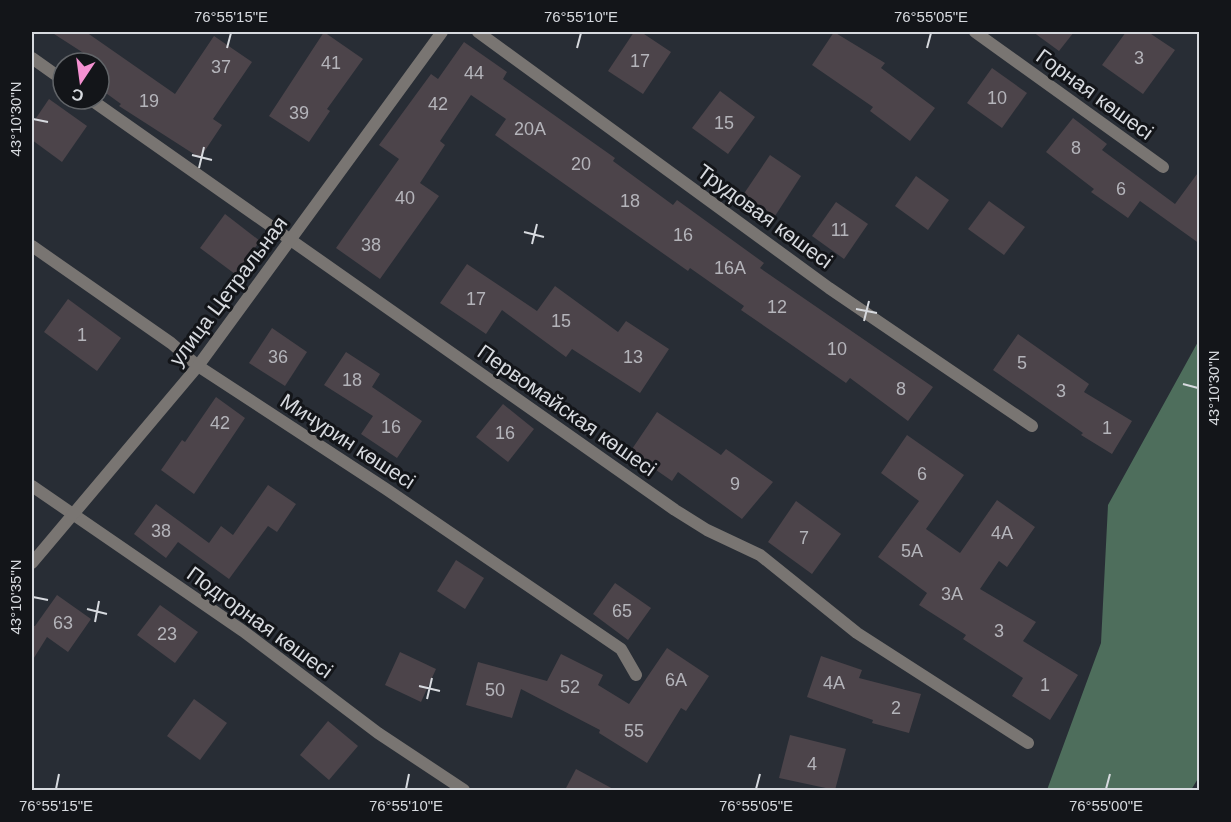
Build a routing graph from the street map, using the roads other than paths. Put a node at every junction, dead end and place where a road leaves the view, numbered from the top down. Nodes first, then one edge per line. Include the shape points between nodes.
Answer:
1 (442, 32) edge
2 (478, 32) edge
3 (975, 32) edge
4 (32, 58) edge
5 (51, 71) edge
6 (107, 111) edge
7 (1163, 167) dead end
8 (291, 240) junction
9 (32, 246) edge
10 (198, 366) junction
11 (1032, 426) dead end
12 (32, 486) edge
13 (74, 514) junction
14 (32, 563) edge
15 (636, 675) dead end
16 (1028, 743) dead end
17 (464, 790) edge

1 - 8 street, улица Цетральная
2 - 11 street, Трудовая көшесі via 829,288
3 - 7 street, Горная көшесі
4 - 5 street
6 - 8 street, Первомайская көшесі
8 - 10 street, улица Цетральная
8 - 16 street, Первомайская көшесі via 675,510 760,555 857,633
9 - 10 street, Мичурин көшесі
10 - 13 street, улица Цетральная
10 - 15 street, Мичурин көшесі via 621,649
12 - 13 street, Подгорная көшесі
13 - 14 street, улица Цетральная
13 - 17 street, Подгорная көшесі via 243,631 378,733

